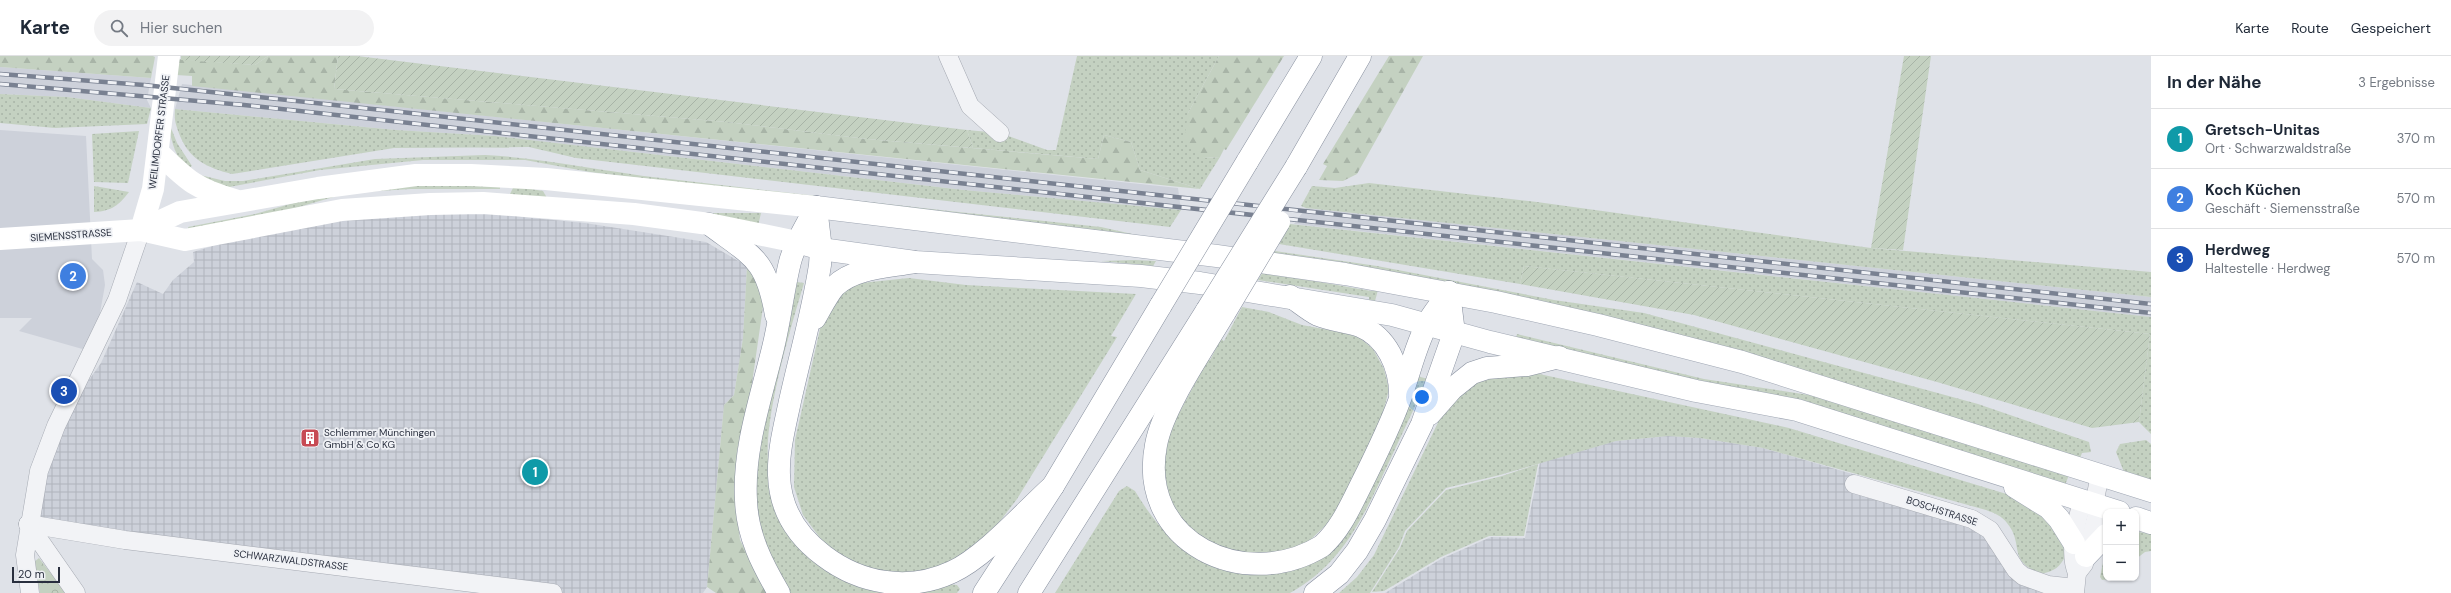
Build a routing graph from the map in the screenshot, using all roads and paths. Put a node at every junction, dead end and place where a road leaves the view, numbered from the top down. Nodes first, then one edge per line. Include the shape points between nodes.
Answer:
1 (169, 56) edge
2 (948, 56) edge
3 (1311, 56) edge
4 (1360, 56) edge
5 (1000, 133) dead end
6 (158, 152) junction
7 (506, 176) junction
8 (242, 202) junction
9 (483, 203) junction
10 (816, 207) junction
11 (709, 224) junction
12 (141, 230) junction
13 (0, 239) edge
14 (797, 242) junction
15 (822, 249) junction
16 (915, 262) junction
17 (1449, 292) junction
18 (1290, 296) junction
19 (1216, 311) junction
20 (1427, 324) junction
21 (778, 326) junction
22 (1454, 333) junction
23 (804, 339) junction
24 (1558, 357) junction
25 (1399, 401) junction
26 (1422, 424) junction
27 (2100, 475) junction
28 (2009, 478) junction
29 (1854, 484) dead end
30 (1053, 486) junction
31 (2151, 491) edge
32 (2094, 504) junction
33 (2110, 509) edge
34 (2139, 519) edge
35 (2139, 523) edge
36 (2151, 523) edge
37 (28, 524) junction
38 (2103, 539) edge
39 (2077, 571) edge
40 (30, 593) edge
41 (76, 593) edge
42 (553, 593) edge
43 (779, 593) edge
44 (984, 593) edge
45 (1029, 593) edge
46 (1315, 593) edge

1 - 6 main road, WEILIMDORFER STRASSE
2 - 5 street via 970,106
3 - 30 main road, bridge
4 - 19 main road, bridge via 1326,115 1303,168
6 - 8 main road via 188,181 207,192
6 - 12 main road, WEILIMDORFER STRASSE via 153,189
7 - 8 main road via 402,177 318,188
7 - 9 main road via 507,186 503,192
7 - 10 main road
8 - 12 main road via 180,212
9 - 11 main road via 634,214
9 - 12 main road via 342,210 185,240
10 - 14 main road
10 - 15 main road
10 - 17 main road via 1217,256
11 - 14 main road
11 - 21 main road via 755,258 762,268 770,285
12 - 13 main road, SIEMENSSTRASSE
12 - 37 street via 117,300 56,426 39,471
14 - 15 main road
14 - 21 main road via 790,262
15 - 16 main road
15 - 23 main road
16 - 18 main road via 1141,276
16 - 23 main road via 849,276 835,286
17 - 20 main road
17 - 22 main road
17 - 27 main road via 1598,325 1742,362
18 - 20 main road via 1385,313
18 - 25 main road via 1318,315 1360,326 1377,338 1387,350 1398,372
19 - 25 main road via 1164,419 1155,446 1154,485 1159,507 1164,518 1186,544 1205,558 1228,568 1265,571 1302,560 1322,546 1342,522 1352,504
19 - 45 main road
20 - 22 main road
20 - 25 main road
21 - 43 main road via 749,446 746,501 750,530 756,548
22 - 24 main road
22 - 26 main road
23 - 30 main road via 783,433 778,474 781,496 799,534 834,564 859,577 885,582 931,580 953,572 989,545
24 - 26 main road via 1527,365 1487,368 1472,373 1452,389
24 - 28 main road via 1696,391 1797,410
26 - 46 main road via 1357,551 1339,574
27 - 31 main road
27 - 32 street
28 - 32 main road
28 - 39 main road via 2016,488 2048,508 2059,519
29 - 39 street, BOSCHSTRASSE via 1972,519 1990,530 2016,570 2023,576 2048,585
30 - 44 main road
32 - 33 main road
32 - 39 street via 2097,514
34 - 36 main road
35 - 36 main road
37 - 40 street via 25,555
37 - 41 street
37 - 42 street, SCHWARZWALDSTRASSE via 125,540
38 - 39 main road

